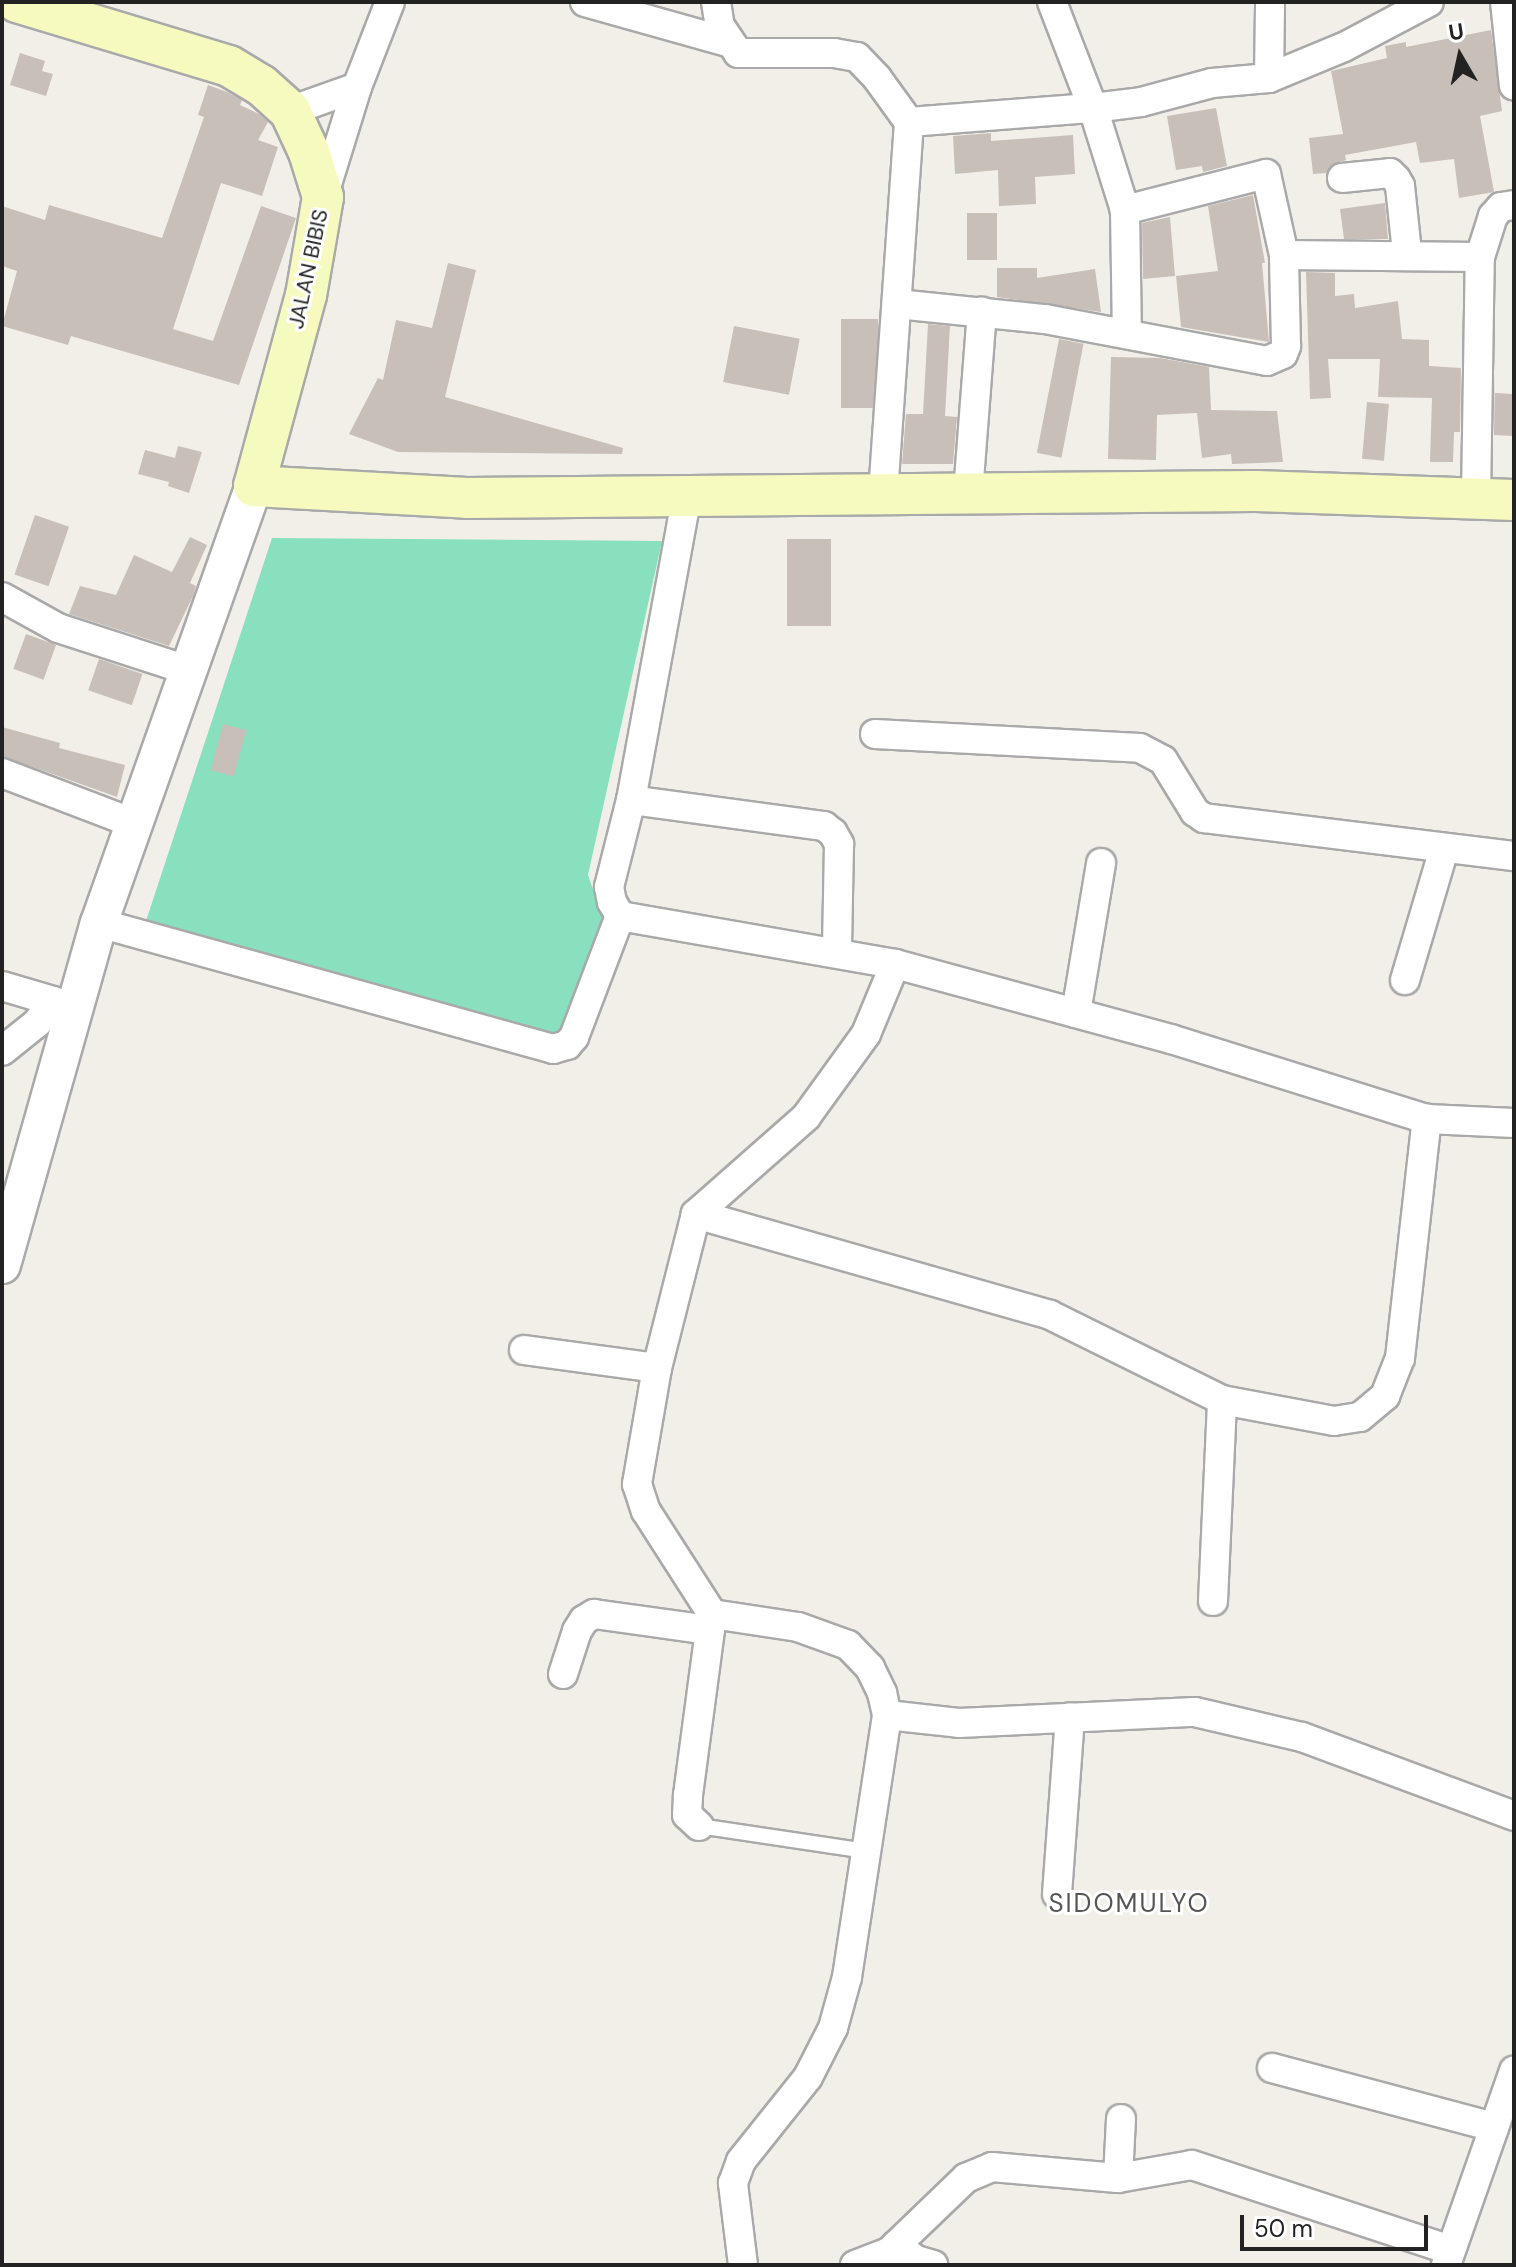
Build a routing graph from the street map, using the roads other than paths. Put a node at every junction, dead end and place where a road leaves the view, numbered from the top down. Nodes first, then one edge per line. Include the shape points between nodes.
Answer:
1 (17, 2) edge
2 (390, 2) edge
3 (585, 2) edge
4 (716, 2) edge
5 (1052, 2) edge
6 (1270, 2) edge
7 (1429, 2) edge
8 (1505, 2) edge
9 (727, 42) junction
10 (1269, 78) junction
11 (1514, 86) edge
12 (357, 87) junction
13 (1093, 108) junction
14 (290, 111) junction
15 (909, 122) junction
16 (1342, 178) dead end
17 (323, 197) junction
18 (1514, 205) edge
19 (1125, 210) junction
20 (1407, 253) junction
21 (1284, 255) junction
22 (1480, 257) junction
23 (897, 304) junction
24 (982, 312) junction
25 (1127, 332) junction
26 (254, 486) junction
27 (968, 493) junction
28 (883, 494) junction
29 (687, 495) junction
30 (1495, 499) edge
31 (2, 597) edge
32 (187, 670) junction
33 (875, 734) dead end
34 (2, 773) edge
35 (631, 800) junction
36 (133, 823) junction
37 (1444, 849) junction
38 (1514, 856) edge
39 (1101, 863) dead end
40 (620, 916) junction
41 (99, 923) junction
42 (837, 952) junction
43 (895, 964) junction
44 (1405, 980) dead end
45 (2, 986) edge
46 (64, 1006) junction
47 (1076, 1013) junction
48 (2, 1051) edge
49 (1427, 1119) junction
50 (1514, 1123) edge
51 (696, 1214) junction
52 (2, 1265) edge
53 (524, 1350) dead end
54 (657, 1368) junction
55 (1222, 1400) junction
56 (1213, 1601) dead end
57 (711, 1622) junction
58 (563, 1674) dead end
59 (887, 1715) junction
60 (1070, 1717) junction
61 (1514, 1816) edge
62 (699, 1826) joint
63 (866, 1851) junction
64 (1057, 1894) dead end
65 (1272, 2068) dead end
66 (1514, 2071) edge
67 (1121, 2119) dead end
68 (1502, 2125) edge
69 (1118, 2178) junction
70 (894, 2254) edge
71 (1448, 2258) edge
72 (743, 2265) edge
73 (855, 2265) edge
74 (933, 2265) edge

1 - 14 main road, JALAN BIBIS via 229,66
2 - 12 street
3 - 9 street
4 - 9 street
5 - 13 street
6 - 10 street
7 - 10 street via 1344,47
8 - 11 street
9 - 15 street via 738,53 857,57
10 - 13 street via 1212,83
12 - 14 street
12 - 17 street
13 - 15 street
13 - 19 street
14 - 17 main road, JALAN BIBIS
15 - 23 street
16 - 20 street via 1390,173 1396,179
17 - 26 main road, JALAN BIBIS via 306,295
18 - 22 street via 1501,207 1493,216
19 - 21 street via 1266,174
19 - 25 street
20 - 21 street
20 - 22 street
21 - 25 street via 1286,346 1277,359
22 - 30 street
23 - 24 street
23 - 28 street
24 - 25 street
24 - 27 street
26 - 29 main road via 467,498
26 - 32 street
27 - 28 main road
27 - 30 main road via 1256,491
28 - 29 main road
29 - 35 street
31 - 32 street via 58,628
32 - 36 street
33 - 37 street via 1140,748 1163,760 1204,818
34 - 36 street
35 - 40 street via 609,887
35 - 42 street via 824,826 839,844
36 - 41 street
37 - 38 street
37 - 44 street
39 - 47 street
40 - 41 street via 574,1037 553,1049
40 - 42 street
41 - 46 street
42 - 43 street
43 - 47 street
43 - 51 street via 866,1034 806,1117
45 - 46 street
46 - 48 street
46 - 52 street
47 - 49 street
49 - 50 street
49 - 55 street via 1400,1358 1385,1396 1360,1417 1334,1421
51 - 54 street
51 - 55 street via 1050,1315
53 - 54 street
54 - 57 street via 637,1484 646,1511
55 - 56 street
57 - 58 street via 594,1614 577,1631
57 - 59 street via 798,1627 848,1645 870,1668
57 - 62 street via 688,1795 687,1815
59 - 60 street via 959,1723
59 - 63 street
60 - 61 street via 1195,1712 1249,1723 1302,1737
60 - 64 street
62 - 63 lane
63 - 72 street via 847,1977 833,2028 808,2077 741,2161 733,2183
65 - 68 street
66 - 68 street
67 - 69 street
68 - 71 street
69 - 70 street via 992,2167 978,2171
69 - 71 street via 1192,2165
70 - 73 street
70 - 74 street

